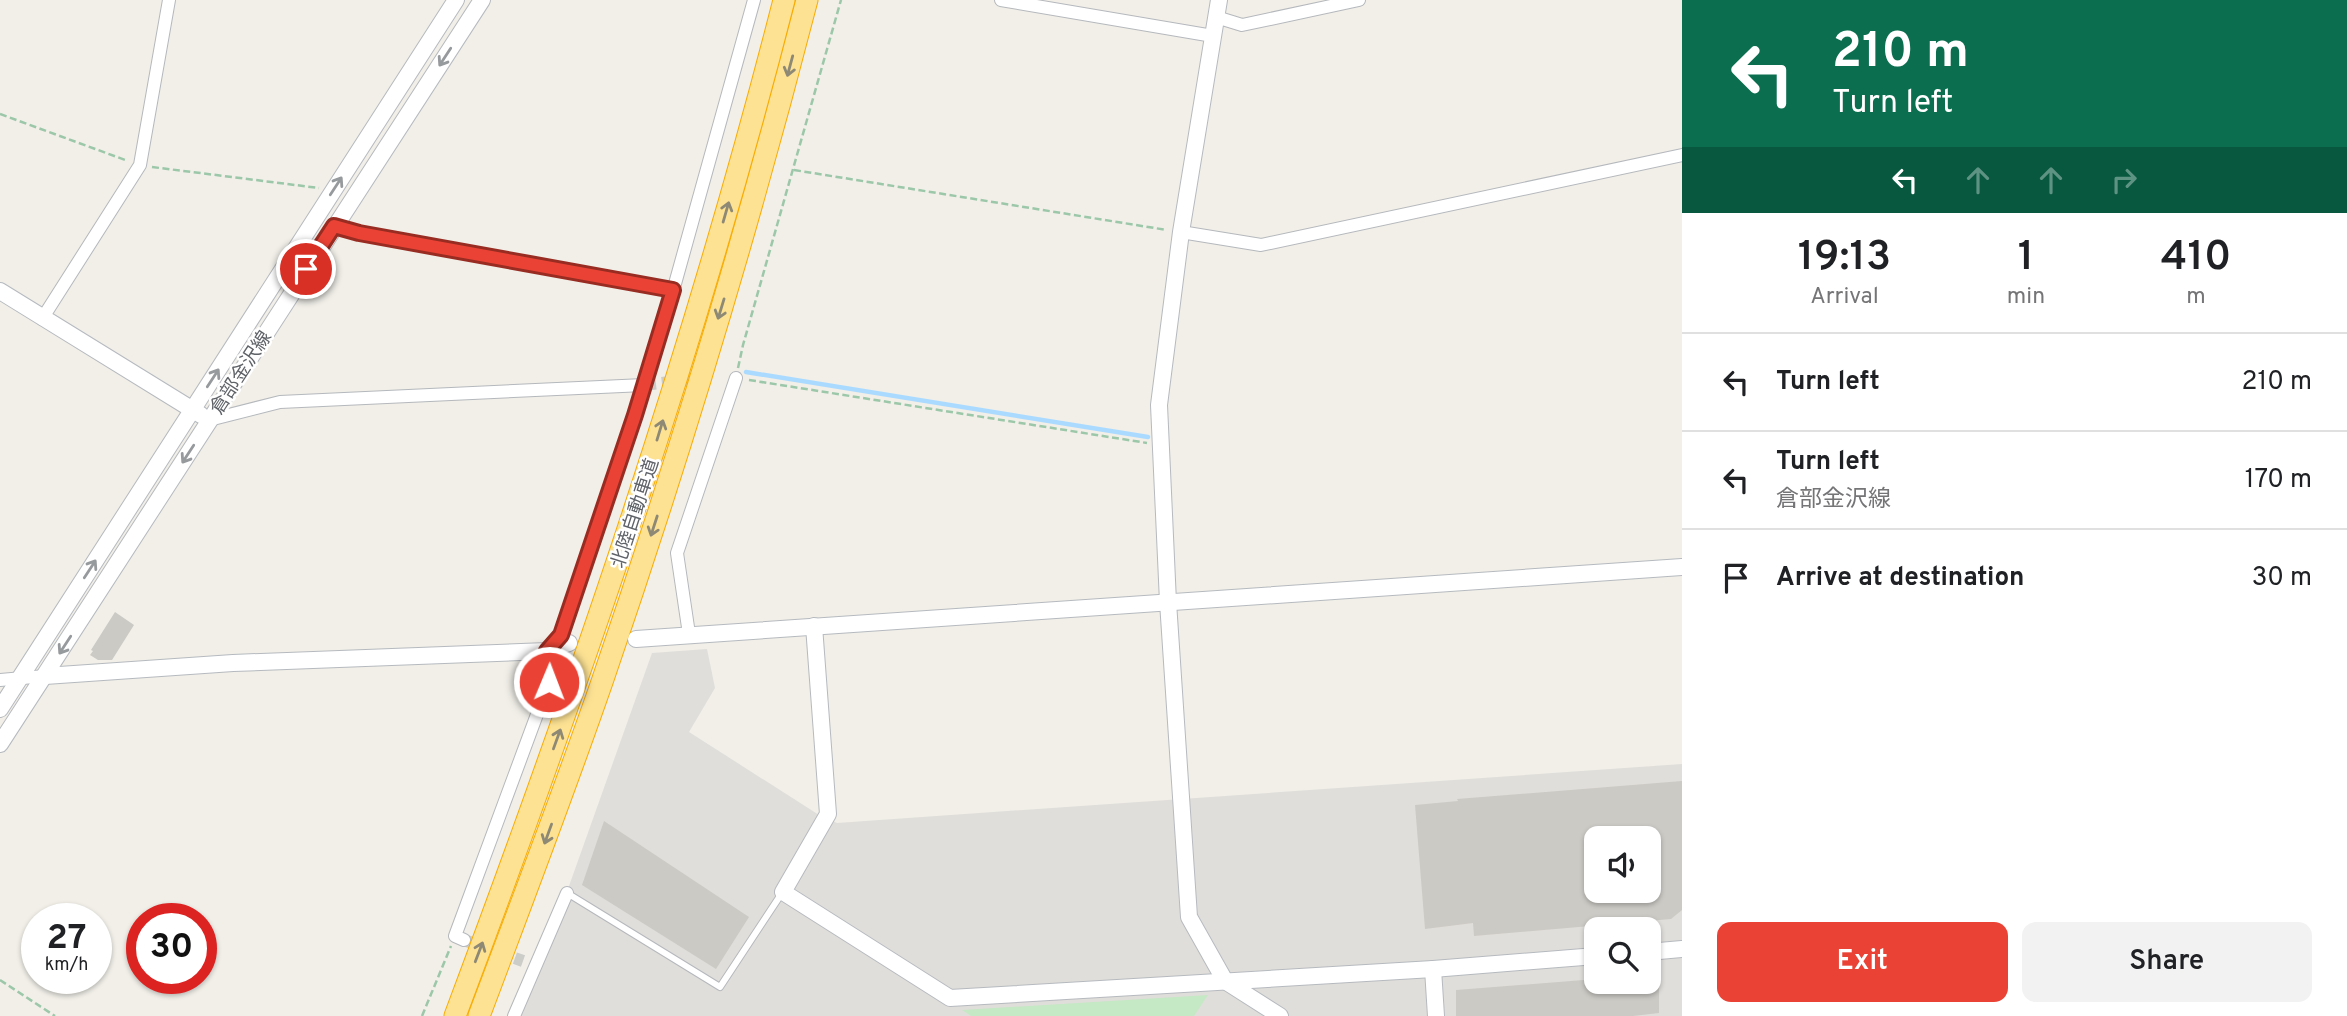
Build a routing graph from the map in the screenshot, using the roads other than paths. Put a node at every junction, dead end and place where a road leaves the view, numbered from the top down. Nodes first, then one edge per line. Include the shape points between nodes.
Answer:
1 (169, 0) edge
2 (456, 0) edge
3 (482, 0) edge
4 (754, 0) edge
5 (784, 0) edge
6 (807, 0) edge
7 (1001, 0) edge
8 (1219, 0) edge
9 (1359, 0) edge
10 (1216, 17) junction
11 (1213, 36) junction
12 (1682, 155) edge
13 (334, 226) junction
14 (1181, 232) junction
15 (673, 290) junction
16 (0, 291) edge
17 (42, 319) junction
18 (736, 378) road end
19 (644, 385) junction
20 (192, 410) junction
21 (209, 420) junction
22 (1682, 567) edge
23 (1168, 602) junction
24 (814, 626) junction
25 (689, 634) junction
26 (636, 639) dead end
27 (569, 643) dead end
28 (547, 651) junction
29 (45, 676) junction
30 (19, 679) junction
31 (0, 680) edge
32 (0, 709) edge
33 (0, 744) edge
34 (783, 892) junction
35 (567, 893) joint
36 (459, 938) road end
37 (1682, 949) edge
38 (1661, 951) edge
39 (1584, 957) edge
40 (523, 961) tunnel mouth
41 (536, 966) junction
42 (1433, 969) junction
43 (1224, 981) junction
44 (455, 1016) edge
45 (479, 1016) edge
46 (514, 1016) edge
47 (1280, 1016) edge
48 (1436, 1016) edge

1 - 17 street via 140,165
20 -> 2 street, 倉部金沢線
3 -> 13 street, 倉部金沢線
4 - 15 street
44 -> 5 highway, 北陸自動車道 via 583,667 645,481
6 -> 45 highway, 北陸自動車道 via 729,284 666,489 603,679
7 - 11 street
8 - 10 street
9 - 10 street via 1242,25
10 - 11 street
11 - 14 street
12 - 14 street via 1261,245
13 - 15 street
13 - 21 street, 倉部金沢線
14 - 23 street via 1159,405
15 - 19 street
16 - 17 street
17 - 20 street
18 - 25 street via 677,553
19 - 21 street via 280,402
19 - 28 street via 561,635
20 - 21 street
30 -> 20 street, 倉部金沢線
21 -> 29 street, 倉部金沢線
22 - 23 street
23 - 24 street
23 - 43 street via 1189,916
24 - 25 street
24 - 34 street via 828,814
25 - 26 street
27 - 28 street
28 - 29 street via 233,663
28 - 36 street via 549,682
29 - 30 street
29 - 33 street, 倉部金沢線
30 - 31 street
30 - 32 street, 倉部金沢線
34 - 35 lane via 720,987
34 - 43 street via 950,998
35 - 41 street
37 - 38 street
39 - 42 street
40 - 41 street
41 - 46 street
42 - 43 street
42 - 48 street
43 - 47 street

